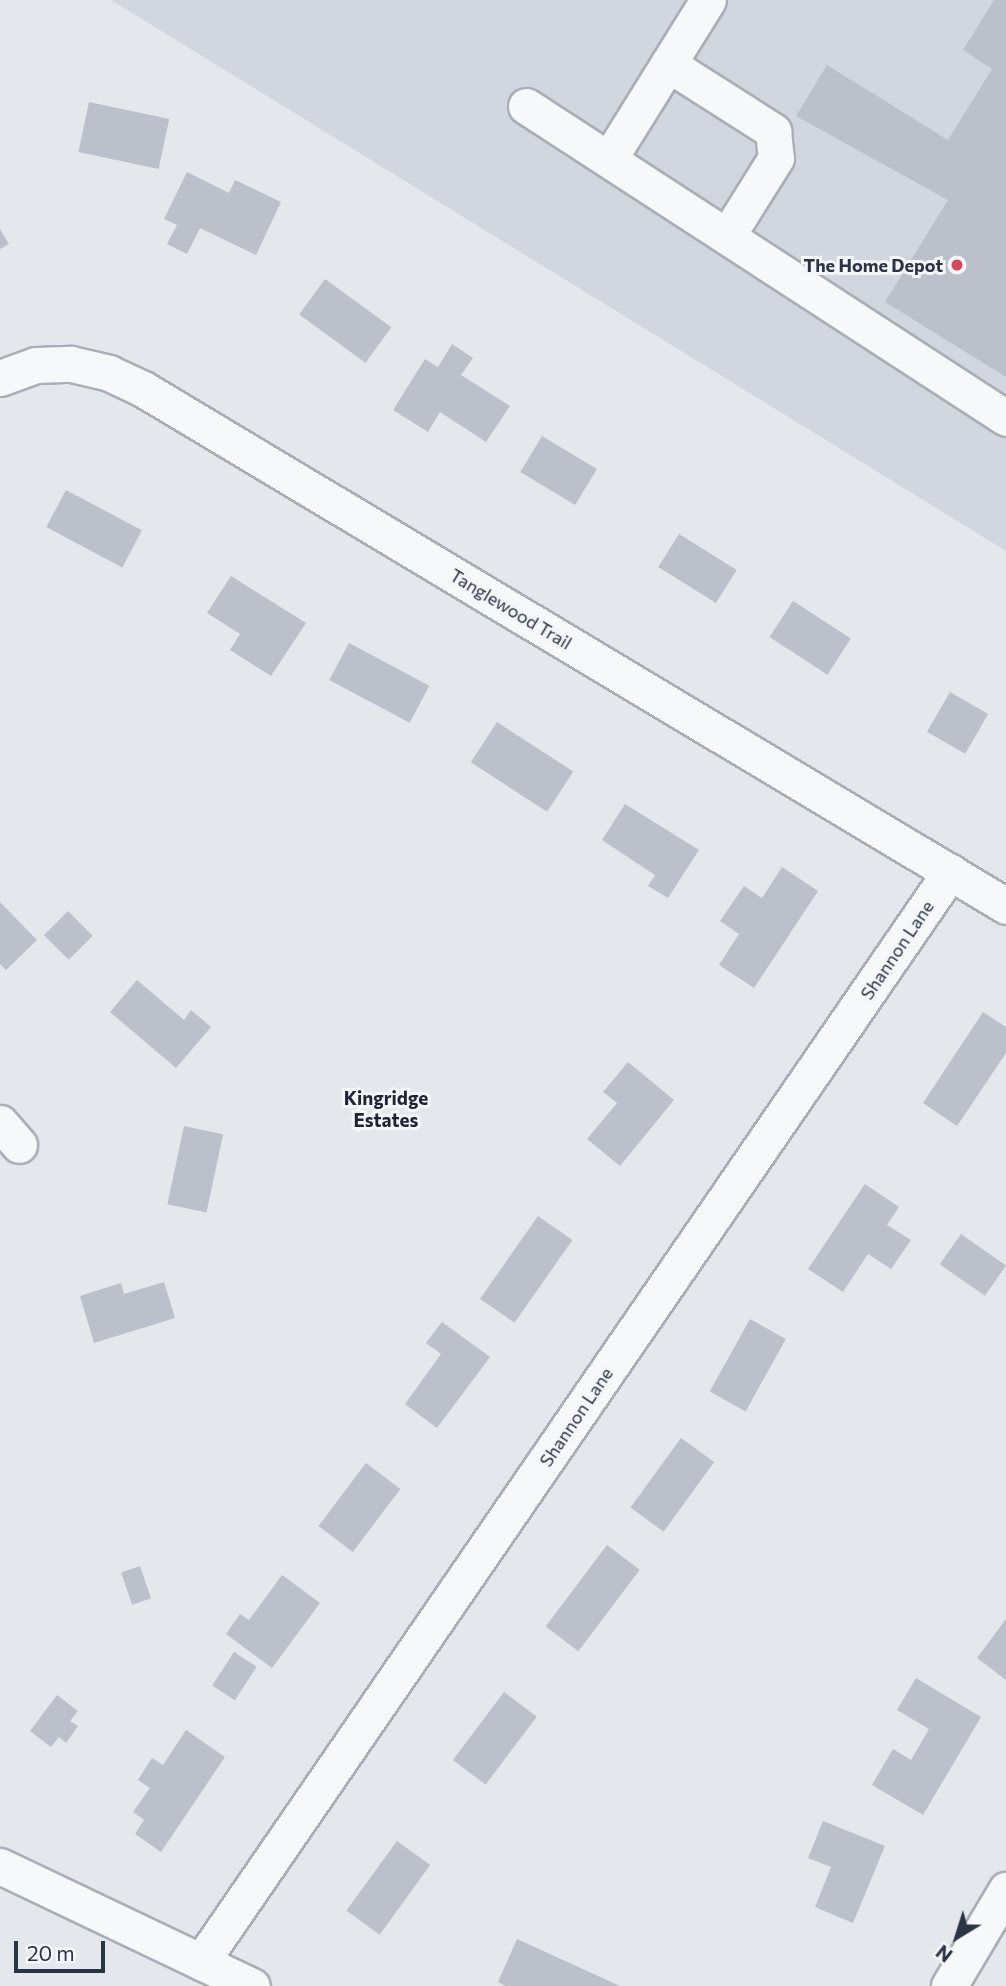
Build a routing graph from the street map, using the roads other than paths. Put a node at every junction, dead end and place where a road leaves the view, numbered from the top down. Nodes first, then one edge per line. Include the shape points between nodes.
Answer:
1 (708, 0) edge
2 (668, 64) junction
3 (526, 106) dead end
4 (609, 159) junction
5 (727, 236) junction
6 (0, 377) edge
7 (1006, 418) edge
8 (950, 873) junction
9 (1006, 906) edge
10 (0, 1866) edge
11 (1006, 1891) edge
12 (201, 1962) junction
13 (252, 1986) edge
14 (949, 1986) edge

1 - 2 street
2 - 4 street
2 - 5 street via 773,131 776,158
3 - 4 street
4 - 5 street
5 - 7 street
6 - 8 street, Tanglewood Trail via 36,365 71,364 109,373 143,389
8 - 9 street, Tanglewood Trail
8 - 12 street, Shannon Lane
10 - 12 street
11 - 14 street
12 - 13 street

